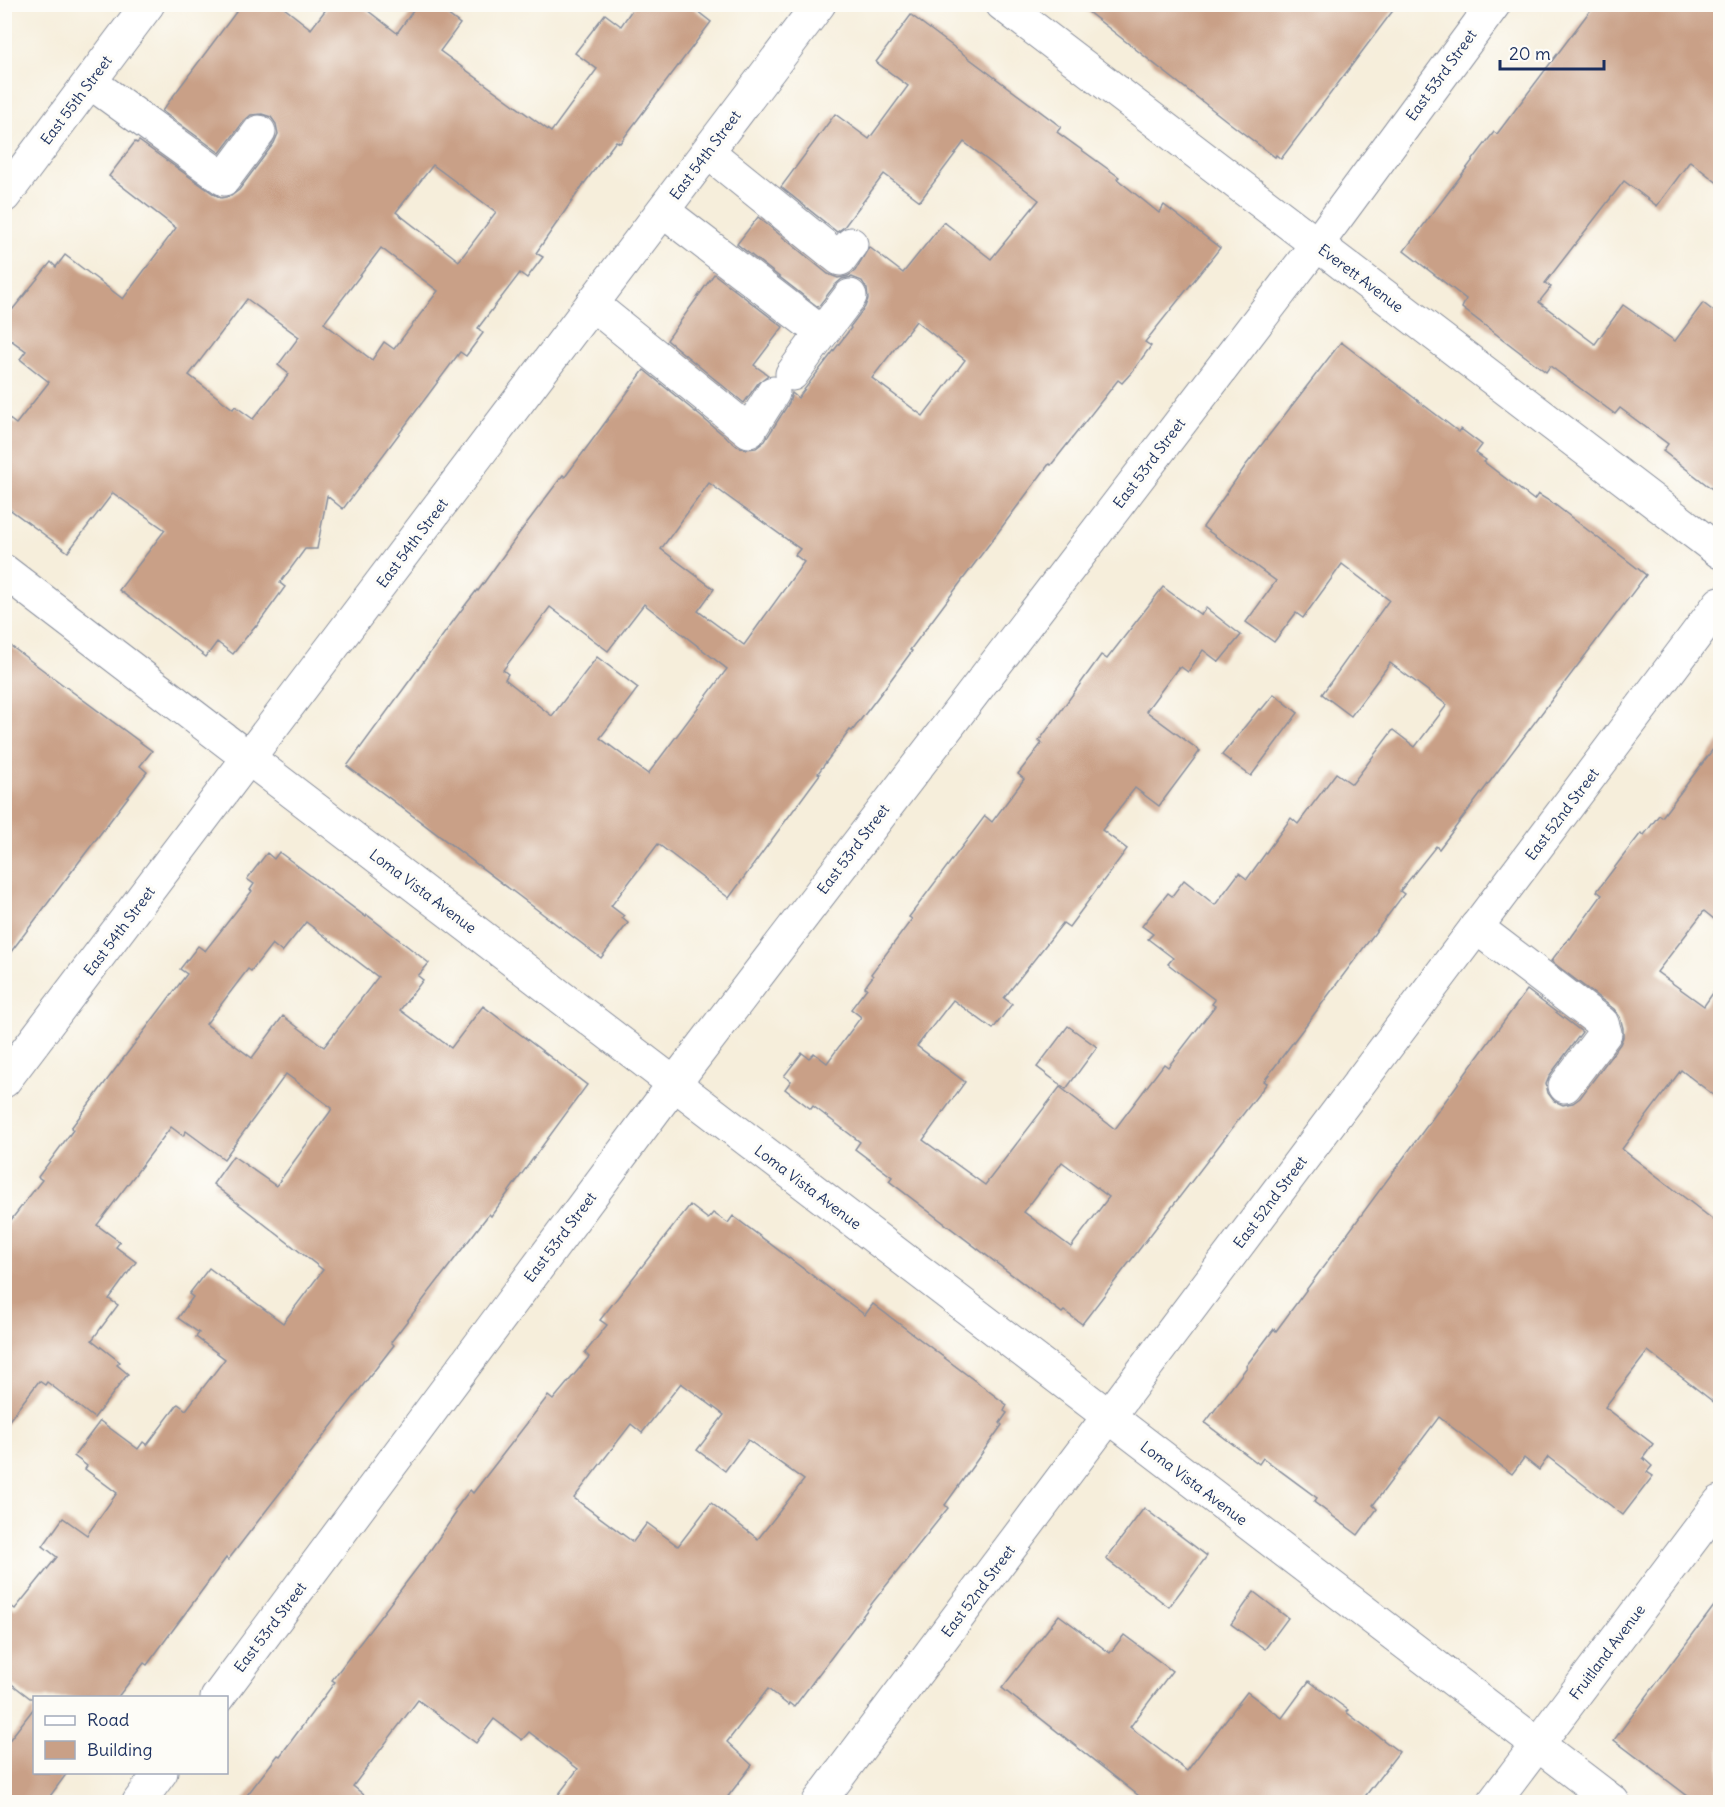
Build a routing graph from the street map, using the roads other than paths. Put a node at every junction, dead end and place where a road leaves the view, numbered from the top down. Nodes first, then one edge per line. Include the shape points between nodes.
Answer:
1 (148, 4) edge
2 (819, 4) edge
3 (1002, 4) edge
4 (1494, 4) edge
5 (90, 82) junction
6 (259, 132) dead end
7 (708, 152) junction
8 (4, 195) edge
9 (663, 211) junction
10 (851, 244) dead end
11 (1317, 244) junction
12 (850, 296) dead end
13 (592, 304) junction
14 (822, 333) junction
15 (1720, 552) edge
16 (4, 571) edge
17 (1720, 603) edge
18 (249, 758) junction
19 (1476, 927) junction
20 (4, 1081) edge
21 (674, 1084) junction
22 (1566, 1086) dead end
23 (1108, 1417) junction
24 (1720, 1503) edge
25 (218, 1696) edge
26 (1537, 1746) junction
27 (160, 1774) edge
28 (139, 1803) edge
29 (819, 1803) edge
30 (1494, 1803) edge
31 (1613, 1803) edge

1 - 5 street, East 55th Street
2 - 7 street, East 54th Street
3 - 11 street, Everett Avenue
4 - 11 street, East 53rd Street
5 - 6 street via 224,179
5 - 8 street, East 55th Street
7 - 9 street, East 54th Street
7 - 10 street via 840,259
9 - 13 street, East 54th Street
9 - 14 street
11 - 15 street, Everett Avenue
11 - 21 street, East 53rd Street
12 - 14 street
13 - 14 street via 749,431
13 - 18 street, East 54th Street
16 - 18 street, Loma Vista Avenue
17 - 19 street, East 52nd Street
18 - 20 street, East 54th Street
18 - 21 street, Loma Vista Avenue
19 - 22 street via 1602,1023 1605,1033
19 - 23 street, East 52nd Street
21 - 23 street, Loma Vista Avenue
21 - 25 street, East 53rd Street
23 - 26 street, Loma Vista Avenue
23 - 29 street, East 52nd Street
24 - 26 street, Fruitland Avenue
26 - 30 street, Fruitland Avenue
26 - 31 street, Loma Vista Avenue
27 - 28 street

